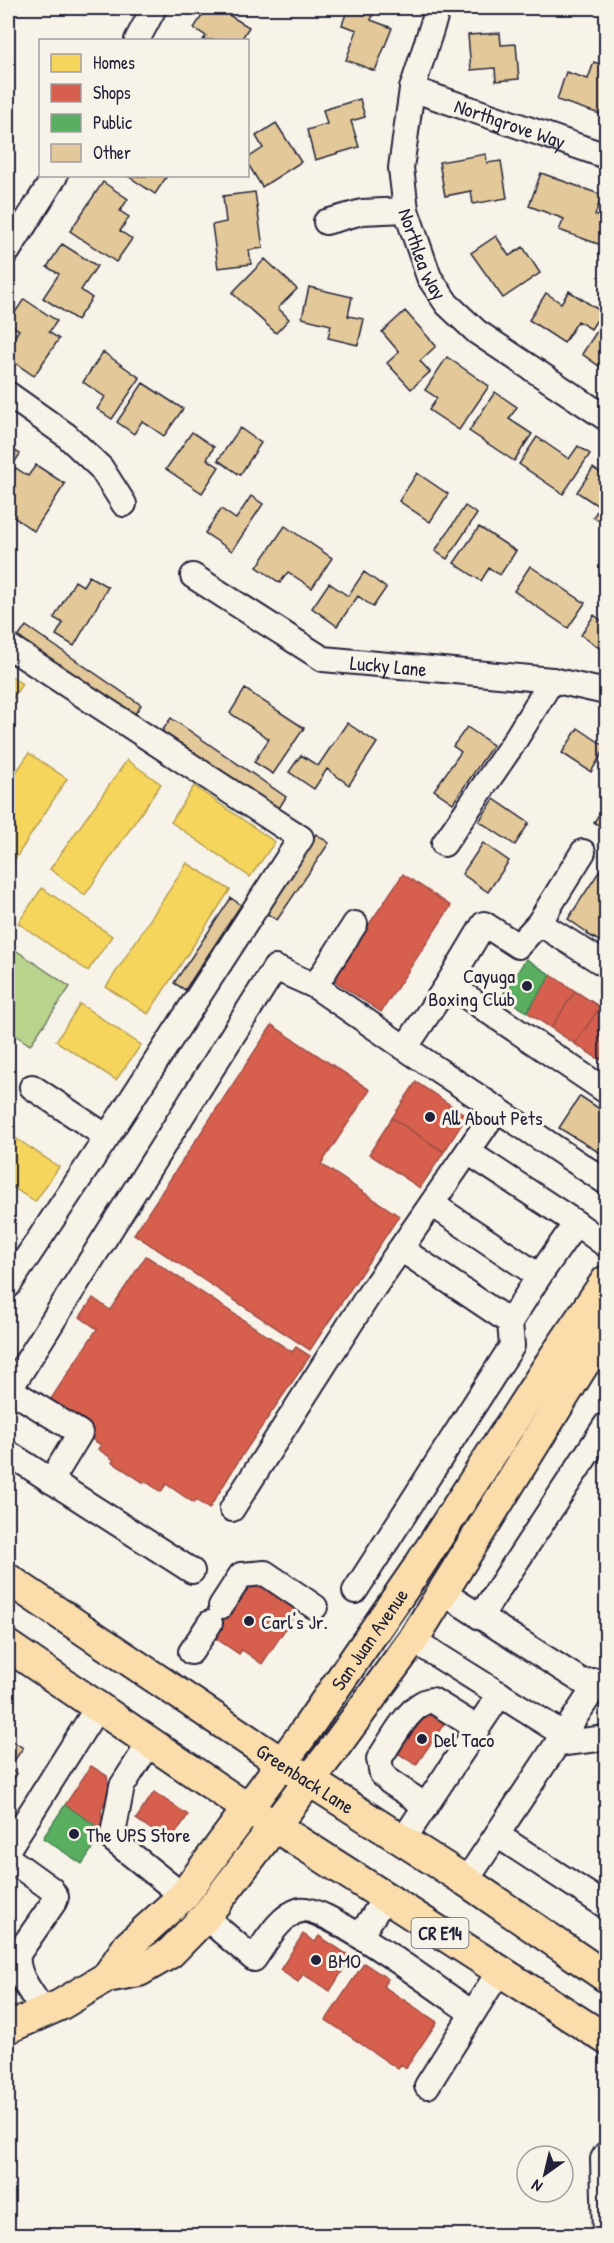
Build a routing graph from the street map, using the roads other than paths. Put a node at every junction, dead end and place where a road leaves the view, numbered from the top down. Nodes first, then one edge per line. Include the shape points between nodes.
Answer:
1 (154, 8) edge
2 (438, 8) edge
3 (137, 39) edge
4 (412, 89) junction
5 (606, 156) edge
6 (54, 177) edge
7 (406, 210) junction
8 (326, 222) dead end
9 (8, 251) edge
10 (8, 394) edge
11 (606, 418) edge
12 (124, 504) dead end
13 (193, 576) dead end
14 (8, 646) edge
15 (552, 680) junction
16 (606, 692) edge
17 (444, 844) dead end
18 (583, 852) dead end
19 (539, 923) junction
20 (355, 924) dead end
21 (606, 965) edge
22 (448, 984) junction
23 (315, 986) junction
24 (405, 1048) junction
25 (32, 1087) dead end
26 (606, 1091) edge
27 (497, 1109) junction
28 (107, 1137) junction
29 (468, 1152) junction
30 (606, 1182) edge
31 (432, 1204) junction
32 (576, 1223) junction
33 (606, 1245) edge
34 (401, 1249) junction
35 (539, 1276) junction
36 (606, 1281) edge
37 (8, 1286) edge
38 (606, 1305) edge
39 (510, 1322) junction
40 (606, 1330) edge
41 (580, 1370) junction
42 (8, 1391) edge
43 (606, 1425) edge
44 (8, 1453) edge
45 (51, 1481) junction
46 (232, 1509) dead end
47 (192, 1571) dead end
48 (8, 1579) edge
49 (355, 1591) dead end
50 (442, 1592) junction
51 (315, 1607) dead end
52 (480, 1617) junction
53 (412, 1640) junction
54 (8, 1646) edge
55 (191, 1652) dead end
56 (603, 1680) edge
57 (500, 1694) junction
58 (97, 1708) junction
59 (477, 1728) junction
60 (606, 1738) edge
61 (560, 1739) junction
62 (149, 1744) junction
63 (282, 1763) junction
64 (309, 1781) junction
65 (426, 1806) junction
66 (248, 1809) junction
67 (274, 1826) junction
68 (497, 1835) junction
69 (404, 1840) junction
70 (8, 1849) edge
71 (8, 1858) edge
72 (466, 1881) junction
73 (183, 1896) junction
74 (385, 1898) junction
75 (606, 1906) edge
76 (205, 1917) junction
77 (360, 1936) junction
78 (500, 1971) junction
79 (107, 1977) junction
80 (606, 1977) edge
81 (44, 2012) junction
82 (472, 2013) junction
83 (8, 2028) edge
84 (606, 2039) edge
85 (426, 2086) dead end
86 (606, 2154) edge
87 (605, 2235) edge

1 - 3 street
2 - 4 street, Northlea Way
4 - 5 street, Northgrove Way
4 - 7 street, Northlea Way via 401,168
6 - 9 street
7 - 8 street via 362,212
7 - 11 street, Northlea Way via 429,277 447,304 477,332
10 - 12 street via 66,435 101,468
13 - 15 street, Lucky Lane via 323,659
14 - 28 street via 301,838
15 - 16 street, Lucky Lane
15 - 17 street
18 - 19 street
19 - 21 street
19 - 22 street via 518,946 484,924
20 - 23 street
22 - 24 street
22 - 26 street
23 - 24 street
23 - 42 street via 275,968
24 - 27 street
25 - 28 street
27 - 29 street
27 - 30 street
28 - 37 street
29 - 31 street
29 - 32 street
31 - 34 street
31 - 35 street
32 - 33 street
32 - 35 street
34 - 39 street
34 - 46 street
35 - 39 street
36 - 63 main road, San Juan Avenue via 417,1569
38 - 41 main road via 576,1351
39 - 49 street via 512,1346
40 - 41 main road, San Juan Avenue
41 - 50 main road, San Juan Avenue
42 - 45 street via 80,1433
43 - 52 street
44 - 45 street
45 - 47 street
48 - 63 main road, Greenback Lane / CR E14
50 - 52 street
50 - 53 main road, San Juan Avenue
51 - 55 street via 265,1574 241,1575
52 - 56 street via 583,1682
53 - 57 street
53 - 64 main road, San Juan Avenue
54 - 58 main road, CR E14
56 - 61 street
57 - 59 street
57 - 61 street
58 - 62 main road, CR E14
58 - 70 street
59 - 65 street
59 - 65 street via 432,1700 424,1701 414,1708 379,1759 382,1774
60 - 61 street
61 - 68 street
62 - 66 main road, CR E14
62 - 73 street via 122,1786 112,1839
63 - 64 main road, Greenback Lane / CR E14
63 - 66 main road, San Juan Avenue
64 - 67 main road, San Juan Avenue
64 - 69 main road, Greenback Lane / CR E14
65 - 69 street
66 - 67 main road, CR E14
66 - 73 main road, San Juan Avenue
67 - 74 main road, CR E14
67 - 76 main road, San Juan Avenue
68 - 72 street
68 - 75 street
69 - 72 main road, Greenback Lane / CR E14
71 - 81 street via 51,1889 56,1897 18,1954 17,1962
72 - 80 main road, Greenback Lane / CR E14
73 - 79 main road, San Juan Avenue via 128,1946
74 - 77 street
74 - 78 main road, CR E14
76 - 77 street via 254,1959 285,1917 302,1909 317,1912
76 - 79 main road, San Juan Avenue via 170,1953 139,1971
77 - 82 street
78 - 82 street
78 - 84 main road, CR E14
79 - 81 main road, San Juan Avenue
81 - 83 main road, San Juan Avenue
82 - 85 street
86 - 87 street

